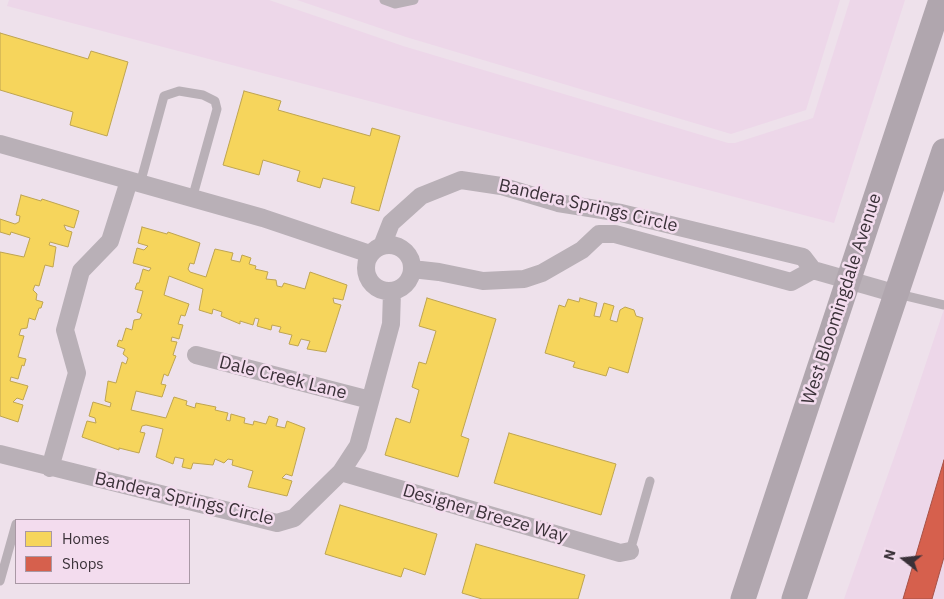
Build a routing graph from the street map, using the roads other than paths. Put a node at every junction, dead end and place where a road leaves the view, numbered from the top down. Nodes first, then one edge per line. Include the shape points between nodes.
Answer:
1 (384, 0) edge
2 (414, 0) edge
3 (941, 0) edge
4 (0, 144) edge
5 (944, 151) edge
6 (134, 182) junction
7 (192, 198) junction
8 (376, 250) junction
9 (412, 269) junction
10 (813, 270) junction
11 (848, 280) junction
12 (392, 292) junction
13 (897, 294) junction
14 (944, 305) edge
15 (196, 355) dead end
16 (370, 400) junction
17 (0, 454) edge
18 (50, 468) junction
19 (341, 472) junction
20 (650, 481) dead end
21 (15, 528) edge
22 (630, 551) joint
23 (0, 582) edge
24 (743, 599) edge
25 (794, 599) edge

1 - 2 lane via 395,4
3 - 11 main road, West Bloomingdale Avenue
4 - 6 street
5 - 13 main road
6 - 7 street
6 - 7 lane via 164,96 179,91 203,95 215,101 217,109
6 - 18 street via 110,241 81,271 65,330 77,372
7 - 8 street
8 - 9 street via 398,246 409,256
8 - 10 street, Bandera Springs Circle via 391,223 421,196 461,180 501,186 558,203 621,213 802,256
8 - 12 street via 365,269 371,284 377,289
9 - 10 street, Bandera Springs Circle via 483,281 524,279 582,250 599,234 615,234 791,282
9 - 12 street via 406,285
10 - 11 street, Bandera Springs Circle
11 - 13 street, Bandera Springs Circle
11 - 24 main road, West Bloomingdale Avenue
12 - 16 street, Bandera Springs Circle via 391,324
13 - 14 lane
13 - 25 main road
15 - 16 street, Dale Creek Lane
16 - 19 street, Bandera Springs Circle via 358,446
17 - 18 street, Bandera Springs Circle
18 - 19 street, Bandera Springs Circle via 277,523 294,518
19 - 22 street, Designer Breeze Way via 620,553
20 - 22 lane
21 - 23 lane

